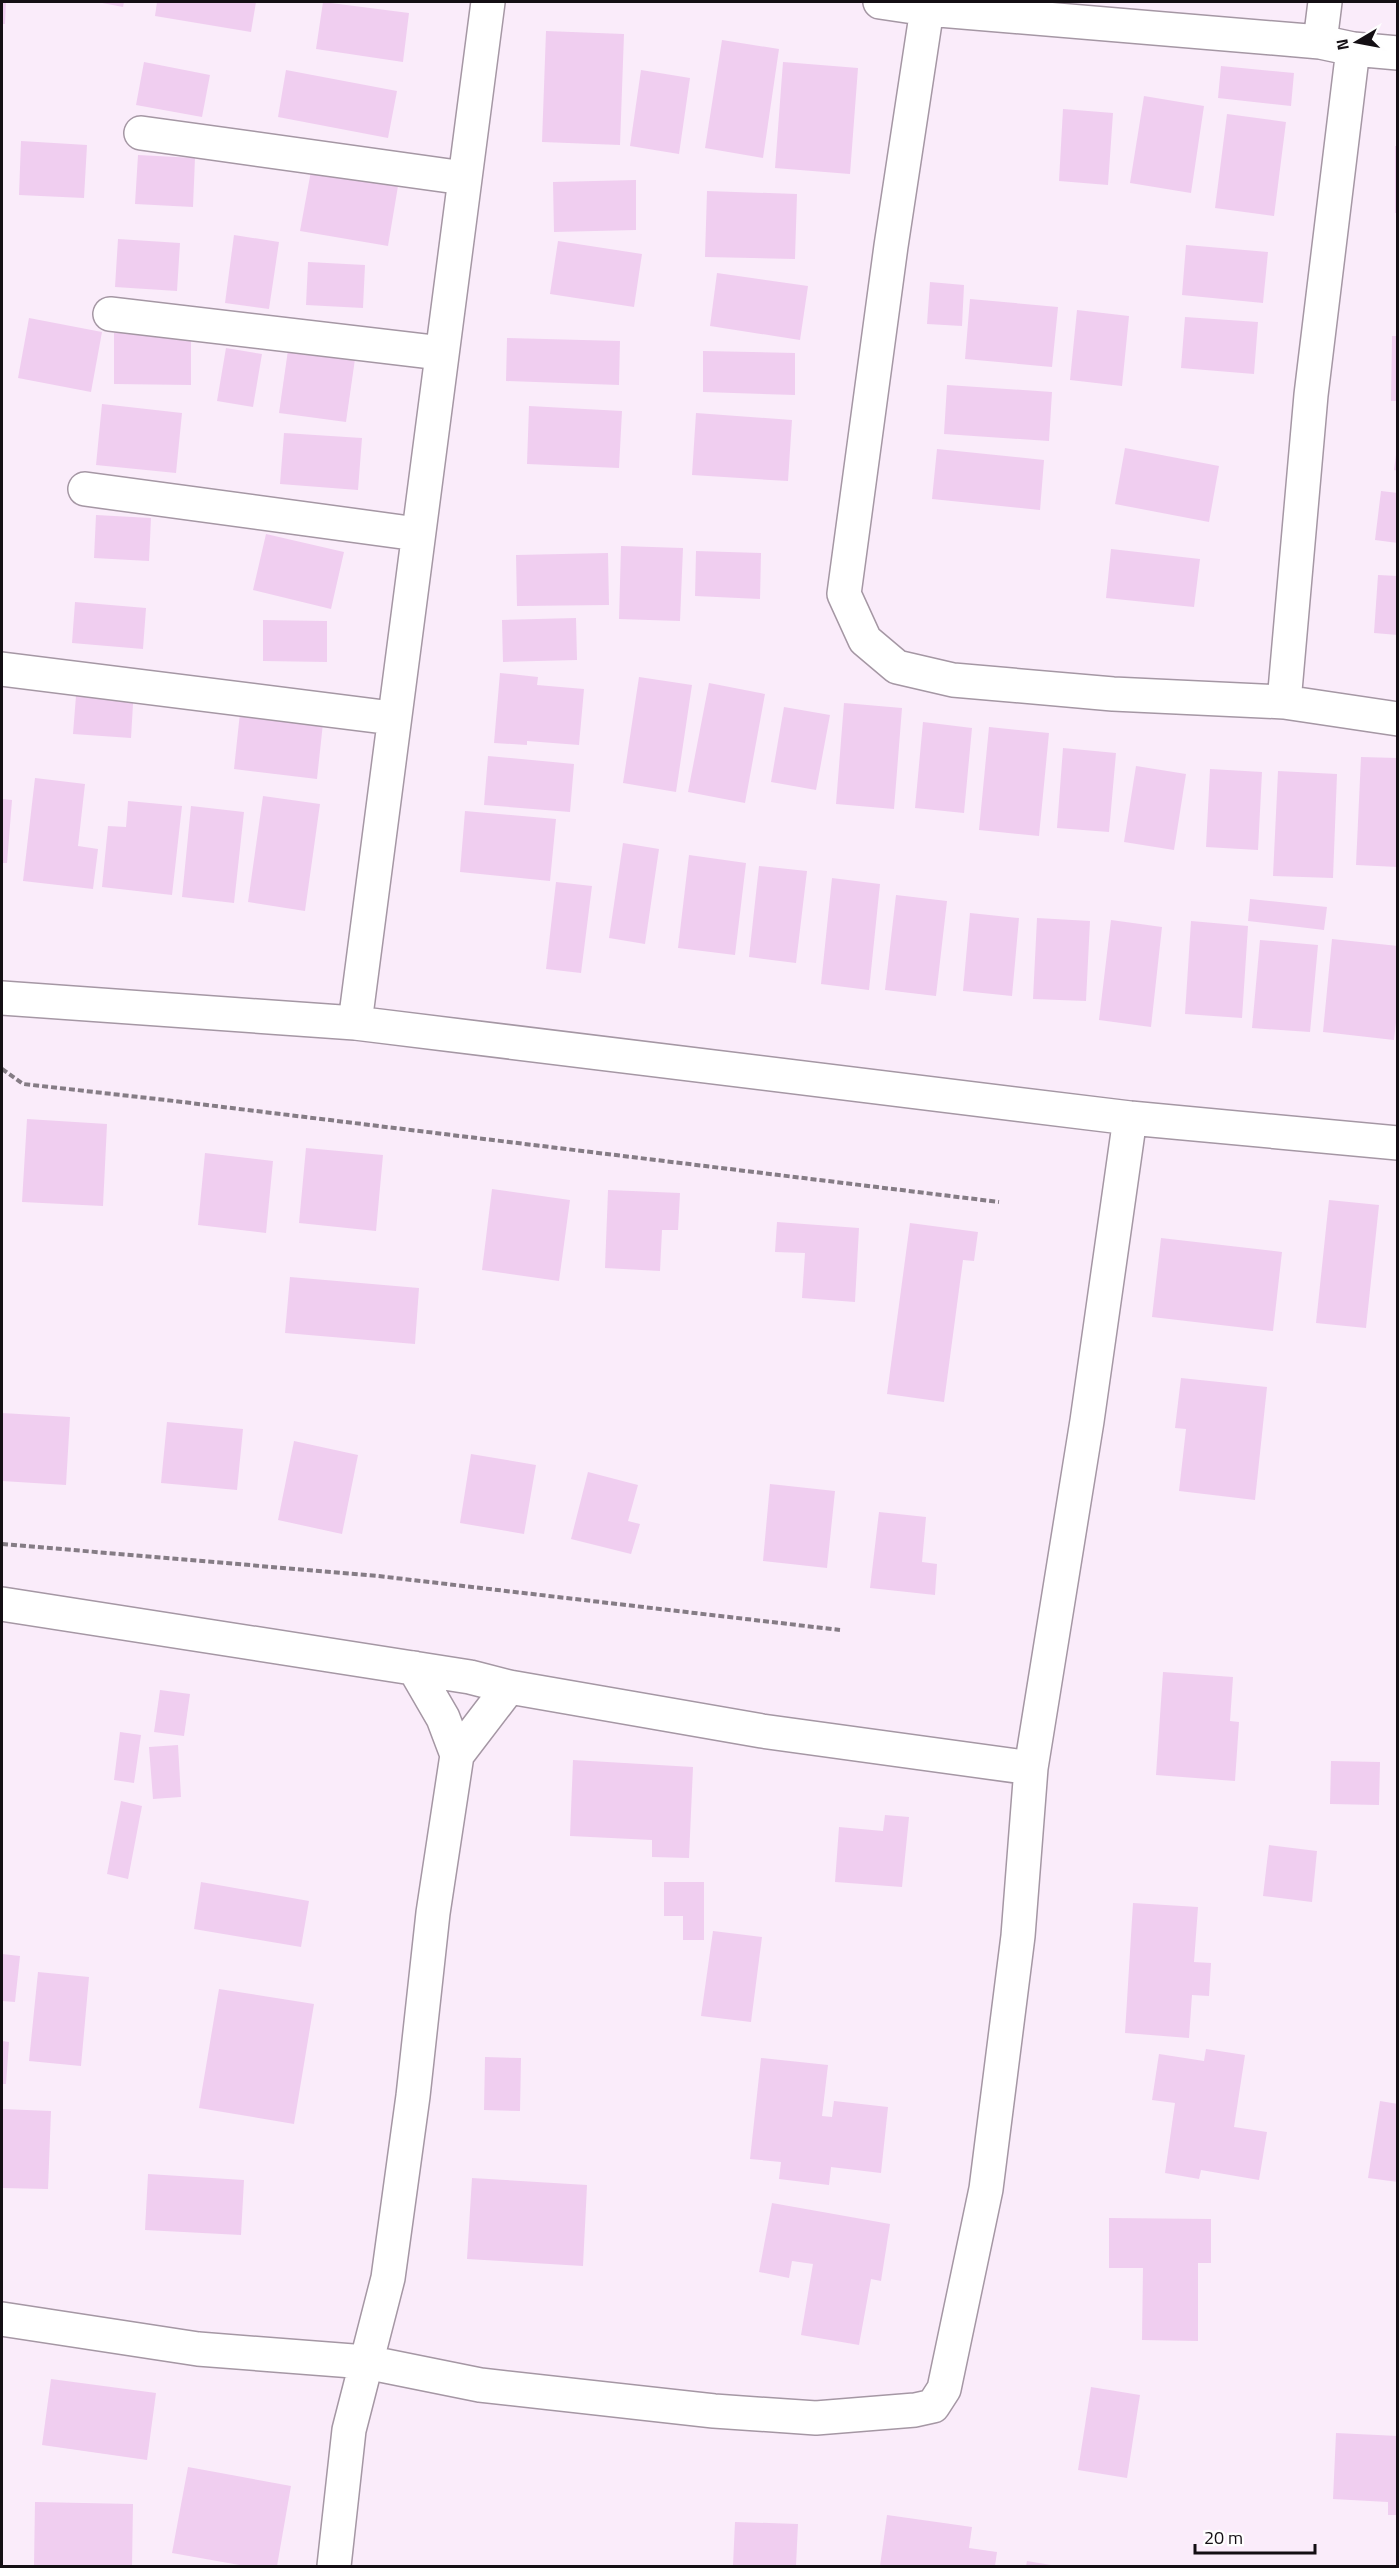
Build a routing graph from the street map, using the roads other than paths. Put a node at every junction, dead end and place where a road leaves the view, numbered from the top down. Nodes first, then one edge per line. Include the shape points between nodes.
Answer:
1 (488, 2) edge
2 (880, 2) edge
3 (1325, 2) edge
4 (927, 9) junction
5 (1320, 42) junction
6 (1353, 49) junction
7 (1398, 53) edge
8 (141, 134) dead end
9 (464, 177) junction
10 (110, 314) dead end
11 (441, 353) junction
12 (85, 489) dead end
13 (417, 534) junction
14 (2, 669) edge
15 (1284, 702) junction
16 (393, 718) junction
17 (1398, 719) edge
18 (2, 998) edge
19 (355, 1023) junction
20 (1130, 1118) junction
21 (1398, 1143) edge
22 (2, 1604) edge
23 (414, 1668) junction
24 (509, 1687) junction
25 (457, 1755) junction
26 (1031, 1768) junction
27 (2, 2319) edge
28 (366, 2362) junction
29 (334, 2566) edge

1 - 9 street
2 - 4 street
3 - 5 street
4 - 5 street
4 - 15 street via 844,594 865,640 897,667 953,680 1113,694
5 - 6 street
6 - 7 street
6 - 15 street via 1311,395
8 - 9 street
9 - 11 street
10 - 11 street
11 - 13 street
12 - 13 street
13 - 16 street
14 - 16 street
15 - 17 street
16 - 19 street
18 - 19 street
19 - 20 street
20 - 21 street
20 - 26 street
22 - 23 street
23 - 24 street
23 - 25 street via 443,1718
24 - 25 street
24 - 26 street via 762,1731
25 - 28 street via 433,1913 388,2278
26 - 28 street via 1018,1936 986,2189 944,2389 933,2406 816,2418 725,2411 480,2385
27 - 28 street via 198,2349
28 - 29 street via 349,2430

